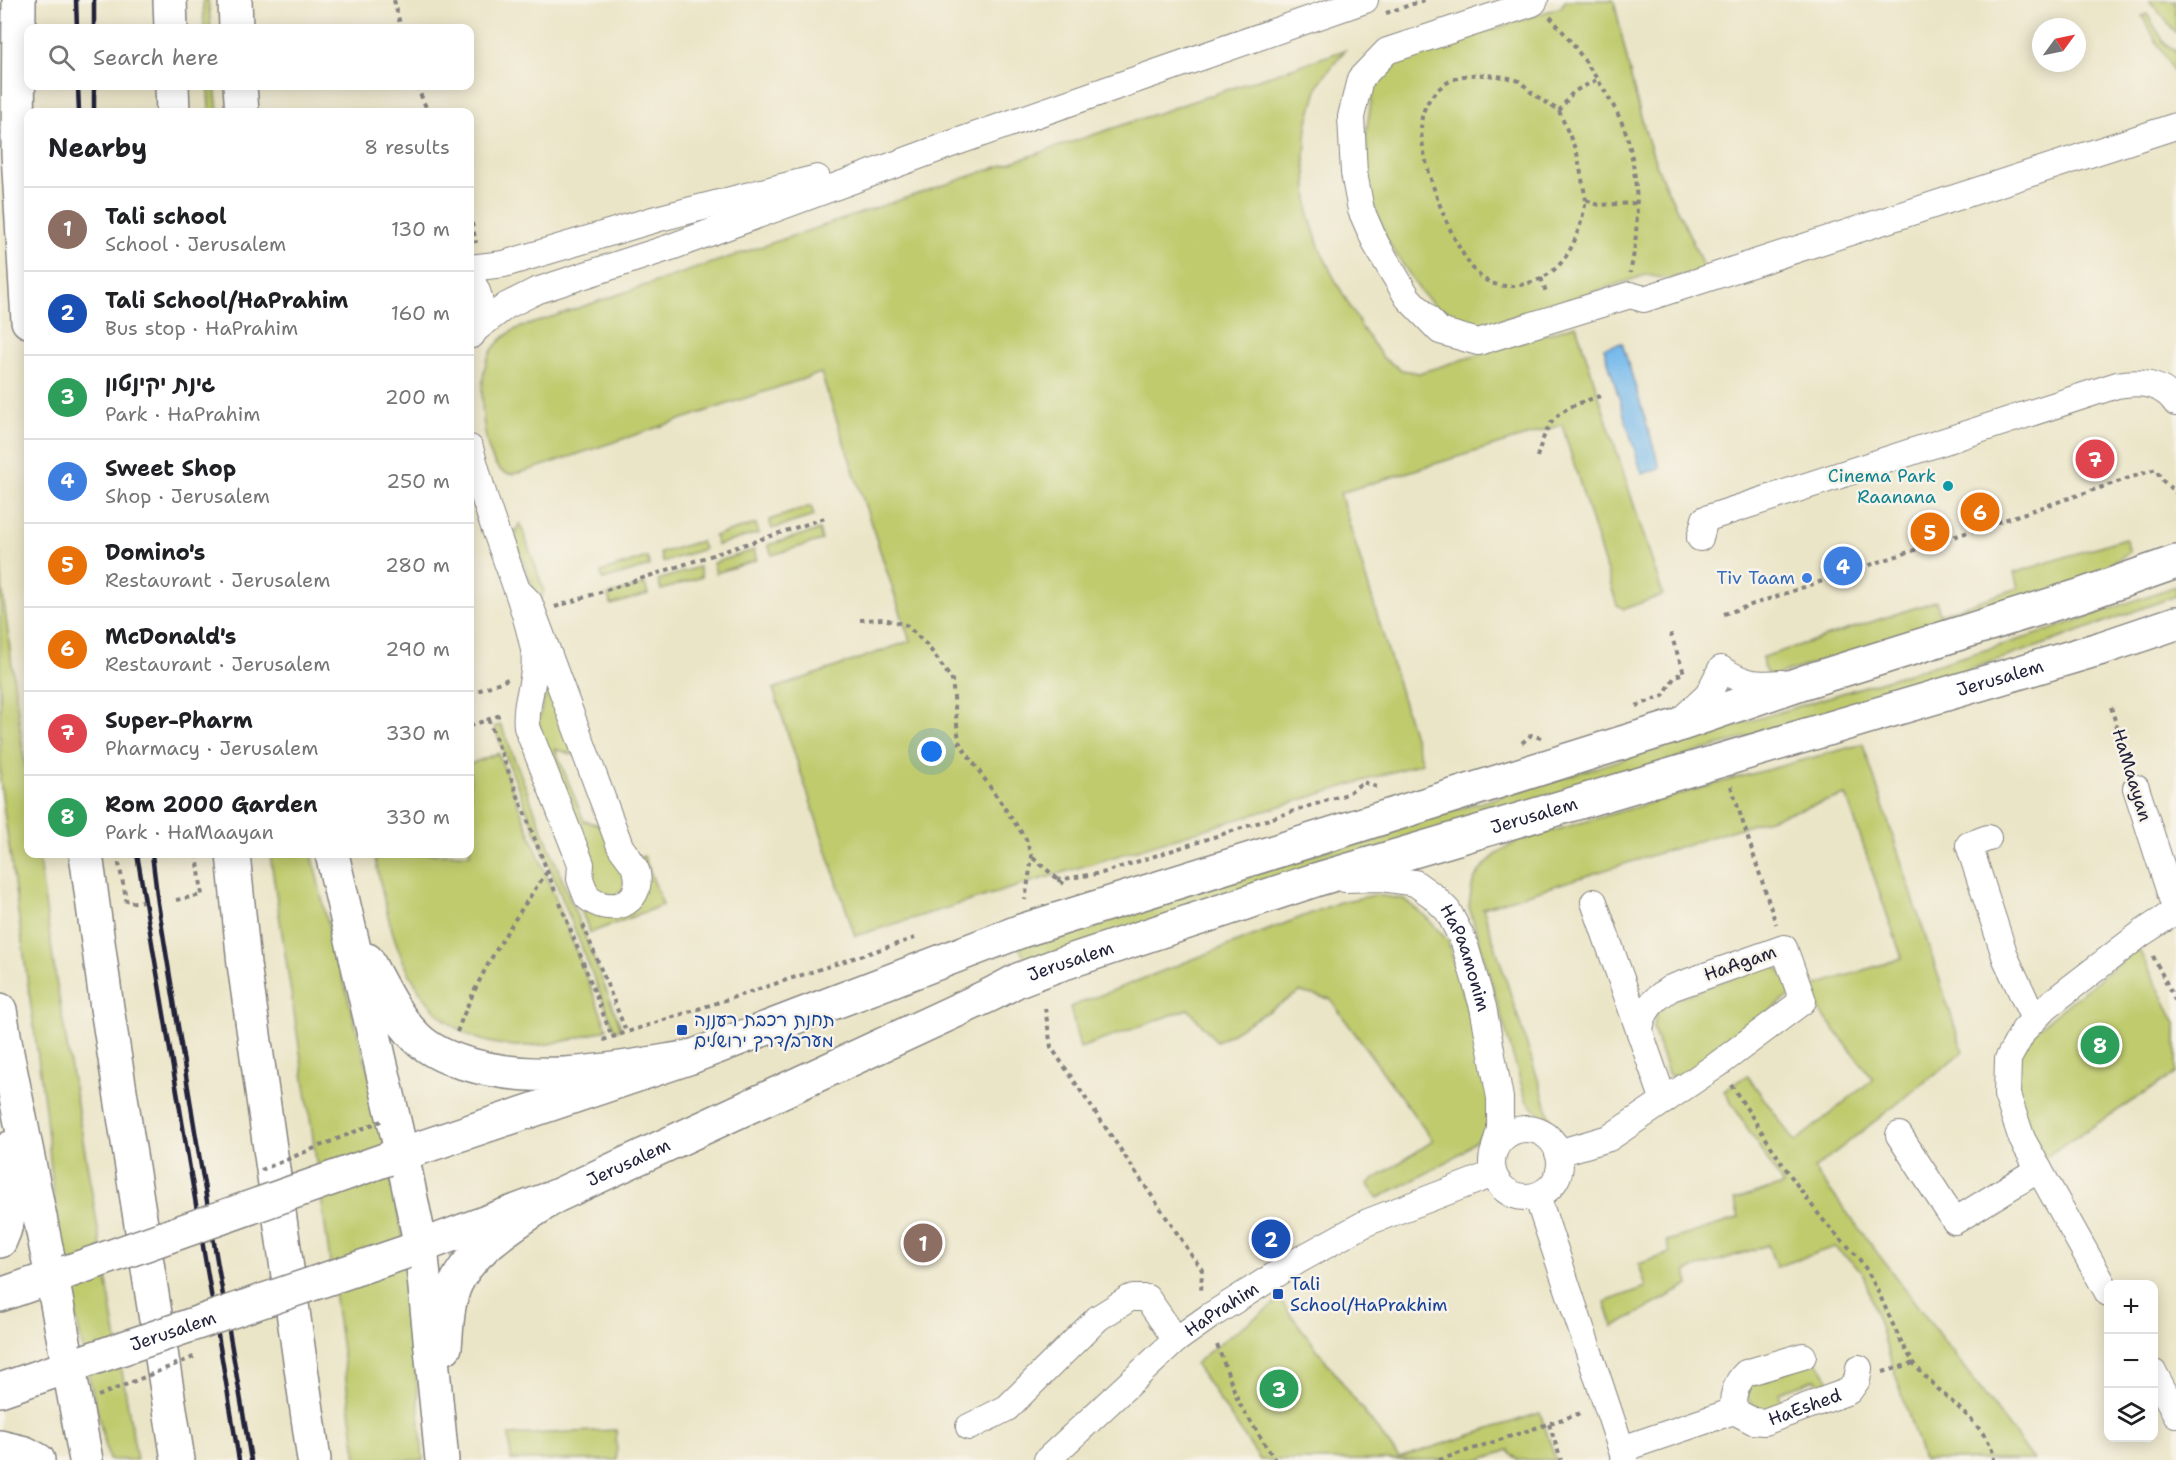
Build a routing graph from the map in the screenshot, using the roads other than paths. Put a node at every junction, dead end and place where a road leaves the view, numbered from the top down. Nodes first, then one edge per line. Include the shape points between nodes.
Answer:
1 (19, 0) edge
2 (170, 0) edge
3 (234, 0) edge
4 (1365, 0) edge
5 (1534, 1) edge
6 (171, 24) edge
7 (236, 24) edge
8 (172, 90) edge
9 (240, 90) edge
10 (173, 108) edge
11 (242, 108) edge
12 (2176, 126) edge
13 (2176, 142) edge
14 (951, 144) junction
15 (24, 254) edge
16 (1791, 267) dead end
17 (474, 268) edge
18 (474, 284) edge
19 (474, 332) edge
20 (474, 335) edge
21 (2176, 403) edge
22 (474, 463) edge
23 (474, 476) edge
24 (474, 509) edge
25 (1700, 538) dead end
26 (2176, 562) edge
27 (519, 592) junction
28 (2176, 623) edge
29 (2136, 788) road end
30 (1988, 838) dead end
31 (87, 858) edge
32 (233, 858) edge
33 (333, 858) edge
34 (1315, 880) junction
35 (1594, 902) dead end
36 (2176, 911) edge
37 (347, 926) junction
38 (0, 1010) edge
39 (2034, 1019) junction
40 (1640, 1032) junction
41 (7, 1053) junction
42 (691, 1057) junction
43 (1664, 1101) junction
44 (1899, 1135) dead end
45 (1495, 1147) junction
46 (1558, 1153) junction
47 (395, 1157) junction
48 (2039, 1169) junction
49 (1493, 1174) junction
50 (1537, 1196) junction
51 (554, 1197) junction
52 (0, 1241) edge
53 (414, 1250) junction
54 (60, 1274) junction
55 (2104, 1284) edge
56 (0, 1295) edge
57 (1176, 1340) junction
58 (1803, 1356) dead end
59 (76, 1364) junction
60 (1859, 1368) dead end
61 (2158, 1380) edge
62 (0, 1390) edge
63 (1734, 1412) junction
64 (2176, 1414) edge
65 (438, 1418) junction
66 (969, 1427) dead end
67 (0, 1447) edge
68 (1624, 1454) edge
69 (38, 1460) edge
70 (86, 1460) edge
71 (178, 1460) edge
72 (314, 1460) edge
73 (442, 1460) edge
74 (1047, 1460) edge

1 - 15 main road via 18,153
2 - 6 main road
3 - 7 main road
4 - 14 street
5 - 12 street via 1387,51 1360,79 1351,117 1353,173 1361,210 1376,244 1408,298 1440,331 1478,342 1630,295 1644,299
8 - 10 main road
9 - 11 main road
13 - 16 street
14 - 17 street via 656,219 504,264
14 - 20 street via 671,247 536,291 506,306
18 - 19 street via 481,300 481,315
21 - 25 street via 2170,394 2144,383 2117,385 1705,519
22 - 27 street
23 - 24 street
26 - 42 main road via 1673,727 1021,931
27 - 27 street via 535,664 525,715 527,727 581,864 580,879 586,897 603,907 613,907 630,899 637,872 620,846 529,602
28 - 34 main road, Jerusalem
29 - 36 street, HaMaayan
30 - 39 street via 1969,845 2006,959
31 - 71 main road
32 - 72 main road via 244,964
33 - 37 main road
34 - 45 street, HaPaamonim via 1381,878 1415,883 1448,911 1464,942 1483,1007 1500,1098 1500,1129
34 - 51 main road, Jerusalem via 1018,980
35 - 40 street
36 - 39 street, HaMaayan via 2142,933
37 - 42 main road via 402,1019 417,1038 446,1057 480,1068 528,1075 576,1075
37 - 47 main road
38 - 41 main road
39 - 48 street, HaMaayan via 2008,1059 2007,1095 2022,1139
40 - 43 street
40 - 43 street, HaAgam via 1647,1008 1671,988 1784,948 1803,1001
41 - 52 main road via 12,1182 6,1228
41 - 54 main road
42 - 47 main road
43 - 46 street, HaAgam via 1609,1138
44 - 48 street via 1955,1221
45 - 46 street via 1502,1137 1524,1129 1543,1134
45 - 49 street via 1491,1158
46 - 50 street via 1558,1175 1547,1191
47 - 53 main road
47 - 54 main road, bridge
48 - 55 street, HaMaayan
49 - 50 street via 1503,1190 1514,1196
49 - 57 street, HaPrahim via 1368,1222 1299,1260
50 - 68 street
51 - 53 main road, Jerusalem
51 - 65 main road via 503,1232 466,1266 456,1283 450,1303
53 - 59 main road, Jerusalem, bridge
53 - 65 main road
54 - 56 main road
54 - 59 main road
57 - 66 street via 1147,1298 1130,1298 1098,1318 1007,1408
57 - 74 street, HaPrahim
58 - 63 street via 1746,1373 1735,1391
59 - 62 main road, Jerusalem
59 - 70 main road
60 - 63 street, HaEshed via 1849,1391 1764,1422
61 - 64 street
63 - 68 street
65 - 73 main road
67 - 69 main road

